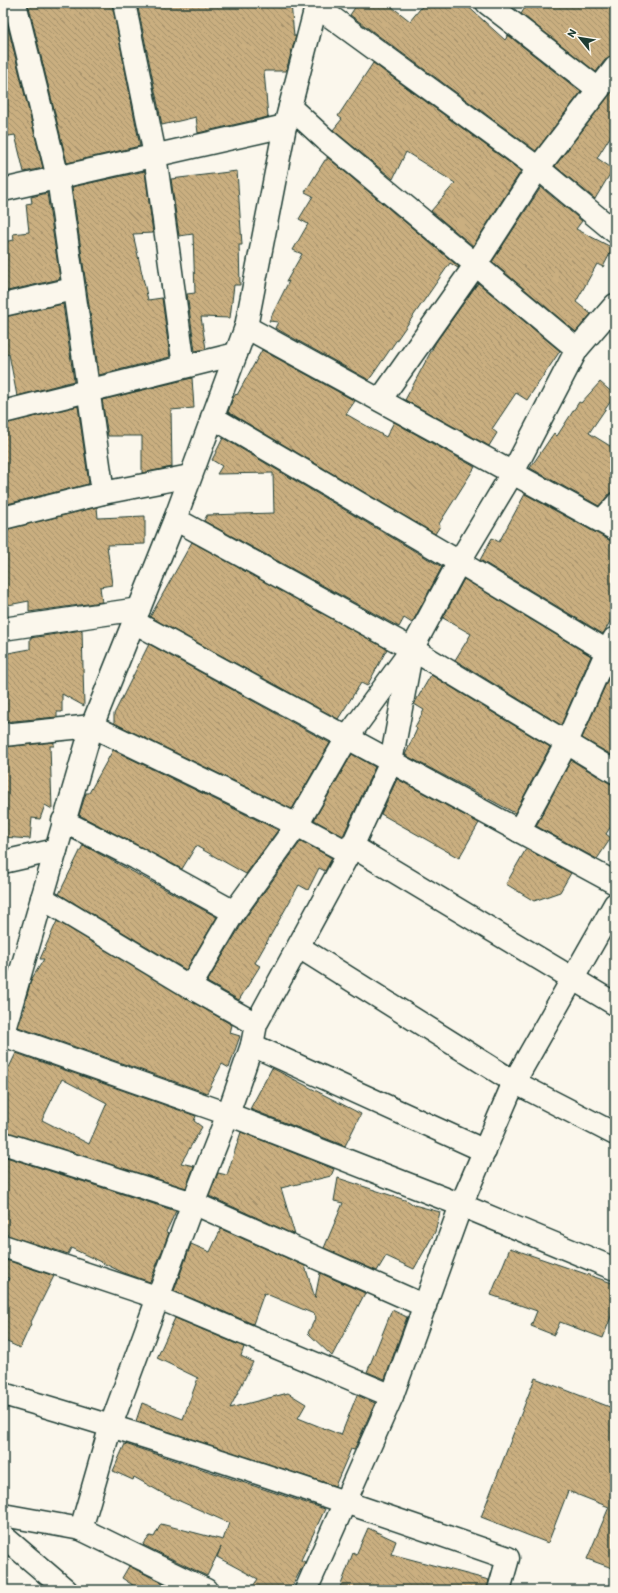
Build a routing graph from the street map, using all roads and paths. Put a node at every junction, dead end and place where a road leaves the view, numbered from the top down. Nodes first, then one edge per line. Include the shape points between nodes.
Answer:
1 (15, 3) edge
2 (124, 3) edge
3 (488, 3) edge
4 (316, 4) edge
5 (615, 68) edge
6 (598, 89) junction
7 (288, 116) junction
8 (155, 155) junction
9 (538, 168) junction
10 (58, 178) junction
11 (3, 190) edge
12 (615, 232) edge
13 (476, 264) junction
14 (73, 289) junction
15 (3, 305) edge
16 (615, 306) edge
17 (246, 327) junction
18 (577, 349) junction
19 (236, 354) junction
20 (184, 366) junction
21 (90, 390) junction
22 (380, 400) junction
23 (3, 412) edge
24 (212, 417) junction
25 (513, 472) junction
26 (190, 476) junction
27 (103, 493) junction
28 (615, 498) edge
29 (3, 518) edge
30 (175, 519) junction
31 (596, 519) junction
32 (615, 529) edge
33 (459, 562) junction
34 (137, 615) junction
35 (3, 629) edge
36 (612, 648) edge
37 (412, 649) junction
38 (92, 726) junction
39 (3, 735) edge
40 (347, 738) junction
41 (566, 744) junction
42 (391, 762) junction
43 (615, 772) edge
44 (63, 821) junction
45 (297, 825) junction
46 (519, 831) junction
47 (56, 850) junction
48 (351, 850) junction
49 (3, 862) edge
50 (615, 883) edge
51 (42, 898) junction
52 (615, 904) edge
53 (234, 912) junction
54 (299, 947) junction
55 (12, 969) edge
56 (572, 979) junction
57 (190, 987) junction
58 (615, 1004) edge
59 (256, 1024) junction
60 (3, 1034) edge
61 (252, 1045) junction
62 (514, 1082) junction
63 (228, 1114) junction
64 (615, 1134) edge
65 (3, 1143) edge
66 (485, 1151) junction
67 (193, 1203) junction
68 (461, 1205) junction
69 (3, 1246) edge
70 (615, 1269) edge
71 (159, 1298) junction
72 (425, 1306) junction
73 (3, 1394) edge
74 (392, 1396) junction
75 (111, 1425) junction
76 (346, 1502) junction
77 (3, 1515) edge
78 (81, 1529) junction
79 (3, 1536) edge
80 (66, 1590) edge
81 (206, 1590) edge
82 (306, 1590) edge
83 (499, 1590) edge

1 - 10 street
2 - 8 street
3 - 6 street
4 - 7 street
4 - 9 street
5 - 6 street
6 - 9 street
7 - 8 street
7 - 13 street via 326,140
7 - 17 street
8 - 10 street
8 - 20 street
9 - 12 street
9 - 13 street
10 - 11 street
10 - 14 street
13 - 18 street
13 - 22 street
14 - 15 street
14 - 21 street
16 - 18 street
17 - 19 street
17 - 22 street
18 - 25 street
19 - 20 street
19 - 24 street
20 - 21 street
21 - 23 street
21 - 27 street
22 - 25 street
24 - 26 street
24 - 33 street
25 - 31 street
25 - 33 street
26 - 27 street
26 - 30 street
27 - 29 street
28 - 31 lane
30 - 34 street
30 - 37 street
31 - 32 street
33 - 36 street
33 - 37 street
34 - 35 street
34 - 38 street
34 - 40 street
36 - 41 street
37 - 40 street
37 - 41 street
37 - 42 street
38 - 39 street
38 - 44 street
38 - 45 street
40 - 42 street
40 - 45 street
41 - 43 street
41 - 46 street
42 - 46 street
42 - 48 street
44 - 47 street
44 - 53 street
45 - 48 street
45 - 53 street
46 - 50 street
47 - 49 street
47 - 51 street
48 - 54 street
48 - 56 street
51 - 55 street
51 - 57 street
52 - 56 street
53 - 57 street
54 - 59 street
54 - 62 street
55 - 60 street
56 - 58 street
56 - 62 street
57 - 59 street
59 - 61 street
60 - 63 street
61 - 63 street
61 - 66 street
62 - 64 street
62 - 66 street
63 - 67 street
63 - 68 street
65 - 67 street
66 - 68 street
67 - 71 street
67 - 72 street
68 - 70 street
68 - 72 street
69 - 71 street
71 - 74 street
71 - 75 street
72 - 74 street
73 - 75 street
74 - 76 street
75 - 76 street
75 - 78 street
76 - 82 street
76 - 83 street via 508,1558
77 - 78 street
78 - 81 street
79 - 80 street

